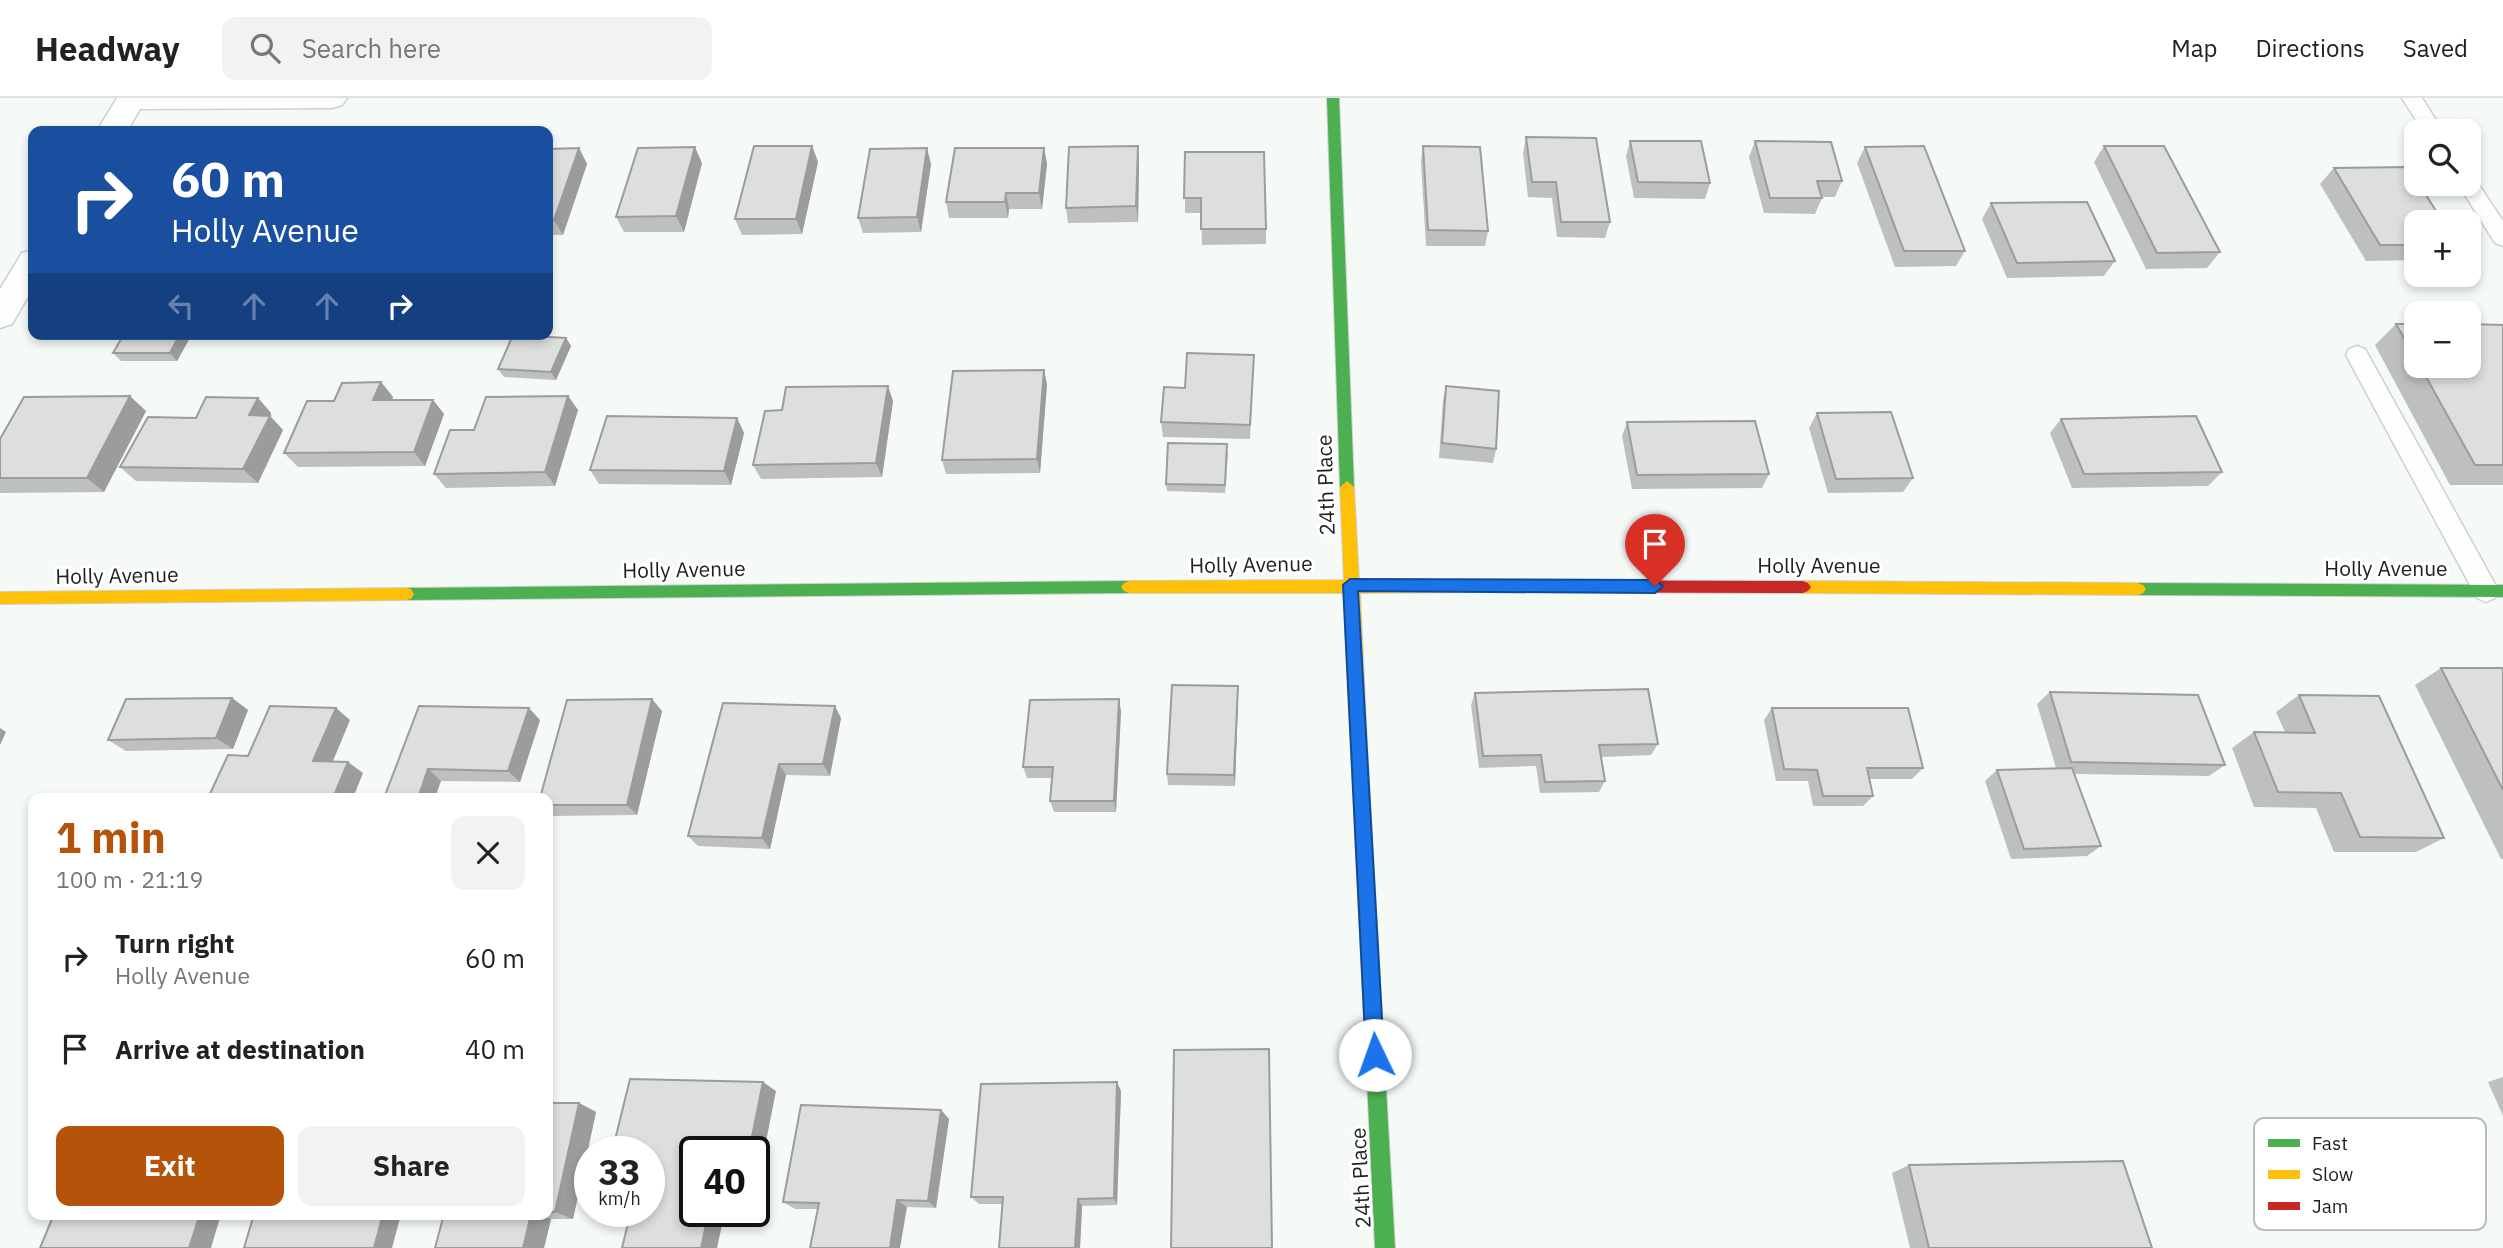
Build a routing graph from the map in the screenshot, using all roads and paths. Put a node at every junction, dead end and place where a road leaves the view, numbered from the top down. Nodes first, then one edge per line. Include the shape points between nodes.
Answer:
1 (332, 98) edge
2 (1333, 98) edge
3 (2412, 98) edge
4 (132, 99) edge
5 (2425, 119) edge
6 (115, 126) edge
7 (2476, 196) edge
8 (2503, 238) edge
9 (28, 269) edge
10 (0, 316) edge
11 (2357, 355) dead end
12 (1350, 585) junction
13 (2495, 591) edge
14 (0, 598) edge
15 (1385, 1248) edge

1 - 4 street
2 - 12 street, 24th Place
3 - 5 lane
4 - 6 street
7 - 8 lane
9 - 10 street
11 - 13 lane
12 - 13 street, Holly Avenue
12 - 14 street, Holly Avenue
12 - 15 street, 24th Place

